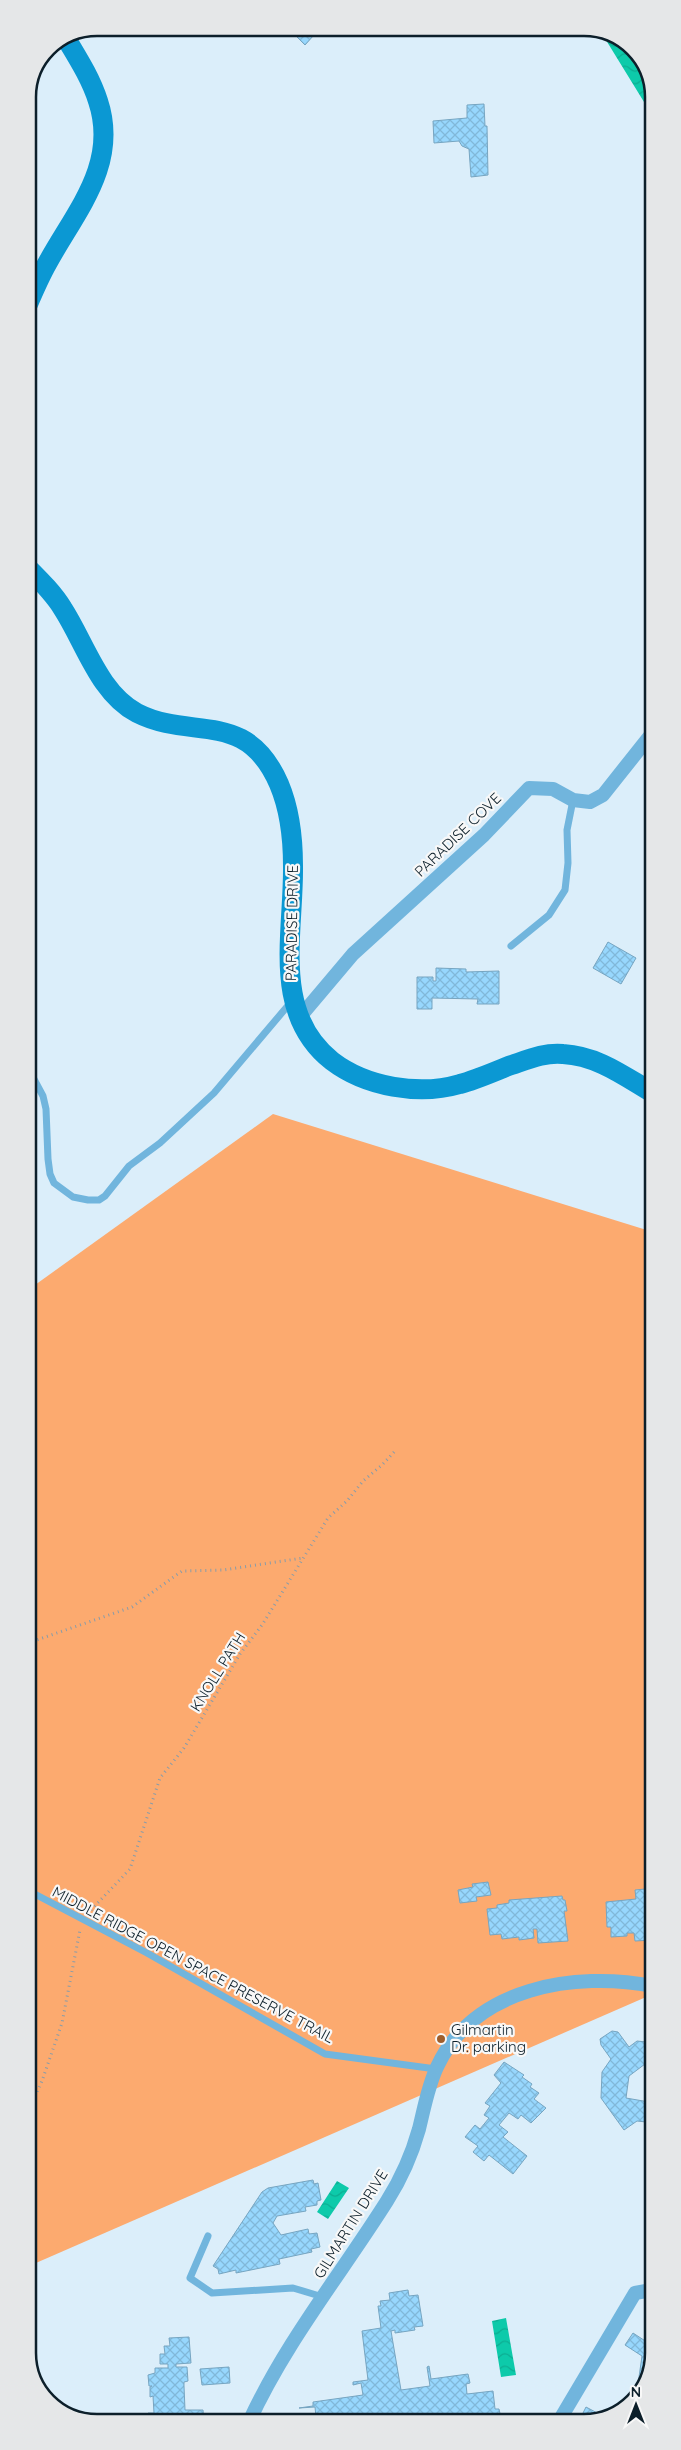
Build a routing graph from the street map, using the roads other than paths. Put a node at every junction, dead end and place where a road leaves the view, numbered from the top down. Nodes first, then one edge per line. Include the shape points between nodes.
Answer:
1 (69, 44) edge
2 (36, 287) edge
3 (36, 577) edge
4 (645, 741) edge
5 (573, 800) junction
6 (511, 946) dead end
7 (296, 1009) junction
8 (36, 1083) edge
9 (645, 1088) edge
10 (36, 1895) edge
11 (645, 1985) edge
12 (436, 2069) junction
13 (208, 2236) dead end
14 (645, 2292) edge
15 (324, 2297) junction
16 (253, 2414) edge
17 (563, 2414) edge

1 - 2 street via 91,80 99,103 104,143 92,189
3 - 7 street, PARADISE DRIVE via 62,608 100,676 116,697 135,712 154,720 226,731 243,739 269,765 285,803 291,830 293,866 289,956
4 - 5 street via 604,795 590,802
5 - 6 lane via 566,830 568,863 565,890 549,915
5 - 7 street, PARADISE COVE via 553,789 529,788 484,835
7 - 8 lane via 214,1093 160,1143 129,1166 99,1200 73,1197 54,1183 50,1174 46,1109
7 - 9 street, PARADISE DRIVE via 318,1048 332,1061 348,1072 385,1085 432,1089 459,1085 540,1055 562,1053 600,1062
10 - 12 lane, MIDDLE RIDGE OPEN SPACE PRESERVE TRAIL via 147,1953 325,2054
11 - 12 street, GILMARTIN DRIVE via 605,1979 568,1981 532,1988 491,2009 471,2024 454,2040
12 - 15 street, GILMARTIN DRIVE via 412,2150 397,2184
13 - 15 lane via 190,2278 212,2293 293,2288
14 - 17 street via 635,2294
15 - 16 street, GILMARTIN DRIVE via 280,2363

